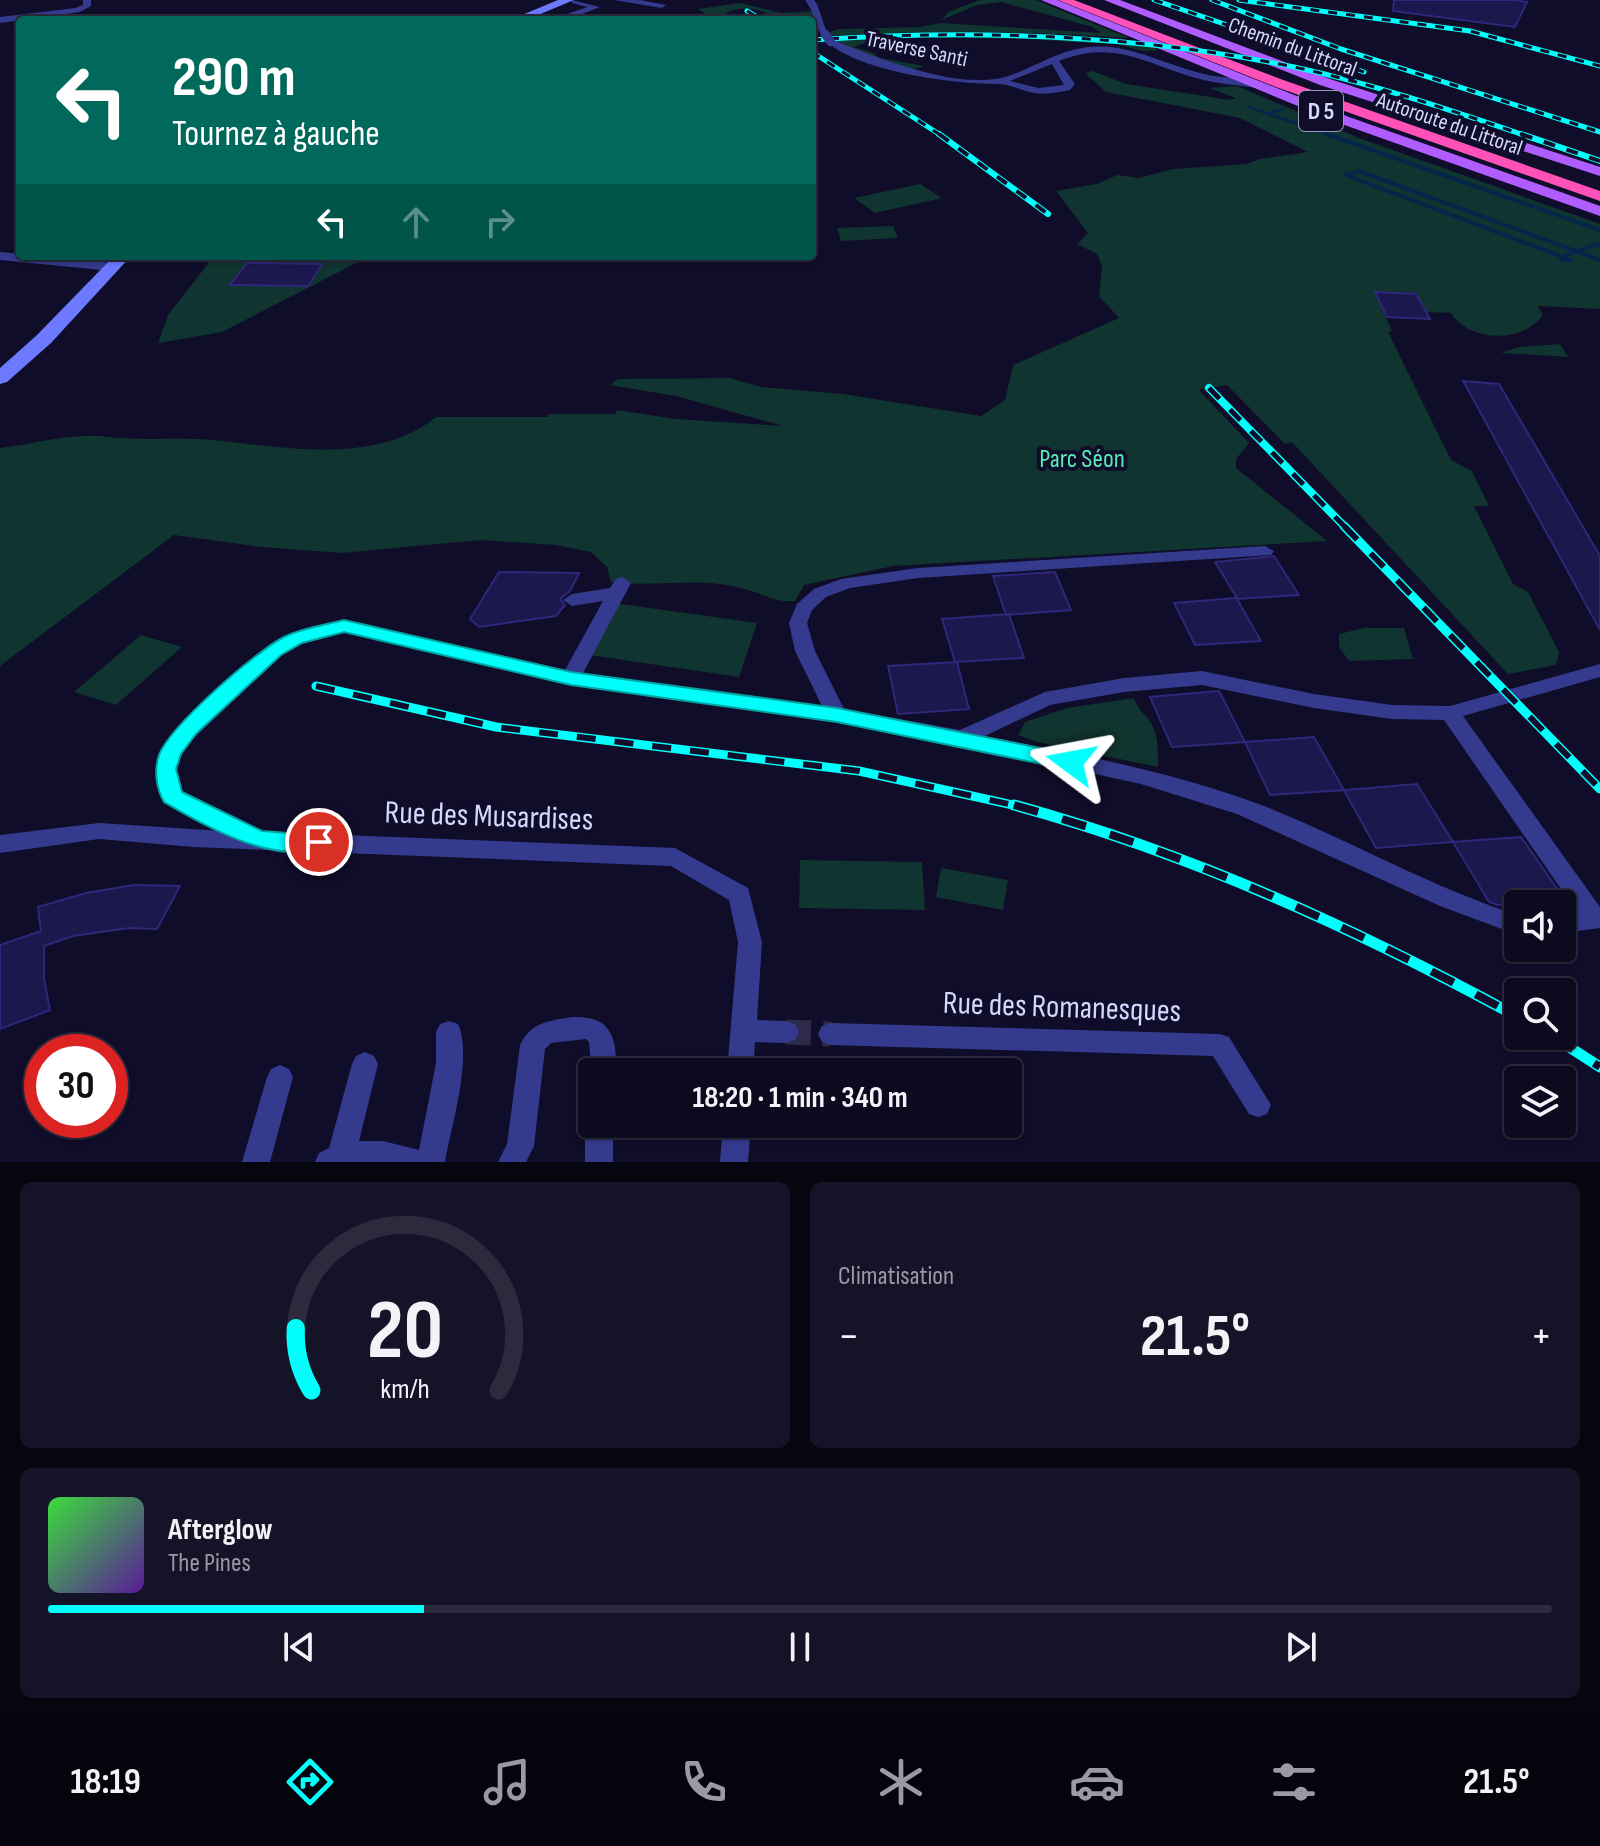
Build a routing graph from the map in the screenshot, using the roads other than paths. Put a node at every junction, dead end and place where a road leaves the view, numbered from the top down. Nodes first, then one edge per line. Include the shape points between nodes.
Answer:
1 (87, 0) edge
2 (574, 0) edge
3 (618, 0) edge
4 (809, 0) edge
5 (1047, 0) edge
6 (1064, 0) edge
7 (1085, 0) edge
8 (1110, 0) edge
9 (662, 5) dead end
10 (31, 16) edge
11 (528, 16) edge
12 (538, 16) edge
13 (570, 16) edge
14 (1054, 60) junction
15 (1179, 69) junction
16 (1221, 70) junction
17 (999, 81) junction
18 (1258, 85) junction
19 (1279, 93) junction
20 (1600, 173) edge
21 (1567, 185) junction
22 (1600, 185) edge
23 (1600, 196) edge
24 (1600, 211) edge
25 (90, 260) edge
26 (112, 261) edge
27 (0, 368) edge
28 (0, 378) edge
29 (1265, 551) dead end
30 (572, 600) dead end
31 (1600, 670) edge
32 (571, 678) junction
33 (1450, 713) junction
34 (837, 715) junction
35 (962, 738) junction
36 (260, 840) junction
37 (0, 844) edge
38 (1575, 890) edge
39 (1576, 892) edge
40 (1504, 921) edge
41 (1576, 922) edge
42 (743, 1031) junction
43 (449, 1032) dead end
44 (786, 1032) tunnel mouth
45 (831, 1034) tunnel mouth
46 (604, 1058) edge
47 (741, 1058) edge
48 (365, 1064) dead end
49 (280, 1077) dead end
50 (1258, 1105) dead end
51 (599, 1138) edge
52 (736, 1138) edge
53 (335, 1159) edge
54 (256, 1162) edge
55 (416, 1162) edge
56 (431, 1162) edge
57 (512, 1162) edge
58 (599, 1162) edge
59 (734, 1162) edge

1 - 10 street via 87,6 77,10
2 - 11 street
2 - 12 street
2 - 13 street via 596,7
3 - 9 street
4 - 17 street, Traverse Santi via 819,10 828,38 846,52 898,67
5 - 16 main road, Chemin du Littoral / D 5
6 - 21 highway, Autoroute du Littoral
7 - 22 highway, Autoroute du Littoral via 1342,97
8 - 20 main road, Chemin du Littoral via 1325,82
14 - 15 street, Traverse Santi via 1086,49 1111,48
14 - 17 street, Traverse Santi
14 - 17 street, Traverse Santi via 1070,84 1067,88 1038,91
15 - 16 street, Traverse Santi via 1202,74
15 - 18 street, Traverse Santi
16 - 18 main road, Chemin du Littoral / D 5
18 - 19 main road, Chemin du Littoral / D 5
19 - 21 highway
19 - 24 main road, Chemin du Littoral / D 5
21 - 23 highway, Autoroute du Littoral
25 - 26 street
26 - 27 street
26 - 28 street via 44,339
29 - 34 street via 918,573 847,583 820,593 804,608 798,623 805,651
30 - 32 street via 619,588
31 - 33 street
32 - 34 street
32 - 36 street via 344,626 295,639 275,650 188,729 166,769 172,796
33 - 35 street via 1392,712 1314,701 1202,678 1045,699
33 - 38 street
34 - 35 street
35 - 40 street via 1167,783 1245,808
36 - 37 street, Rue des Musardises via 99,831
36 - 42 street, Rue des Musardises via 675,857 740,895 750,942
39 - 41 street via 1596,920
42 - 44 street
42 - 47 street, Rue des Musardises
43 - 56 street via 449,1063
45 - 50 street, Rue des Romanesques via 1220,1045
46 - 57 street via 606,1044 585,1027 544,1033 533,1045 520,1146
48 - 53 street
49 - 54 street
51 - 58 street
52 - 59 street
53 - 55 street via 389,1152

